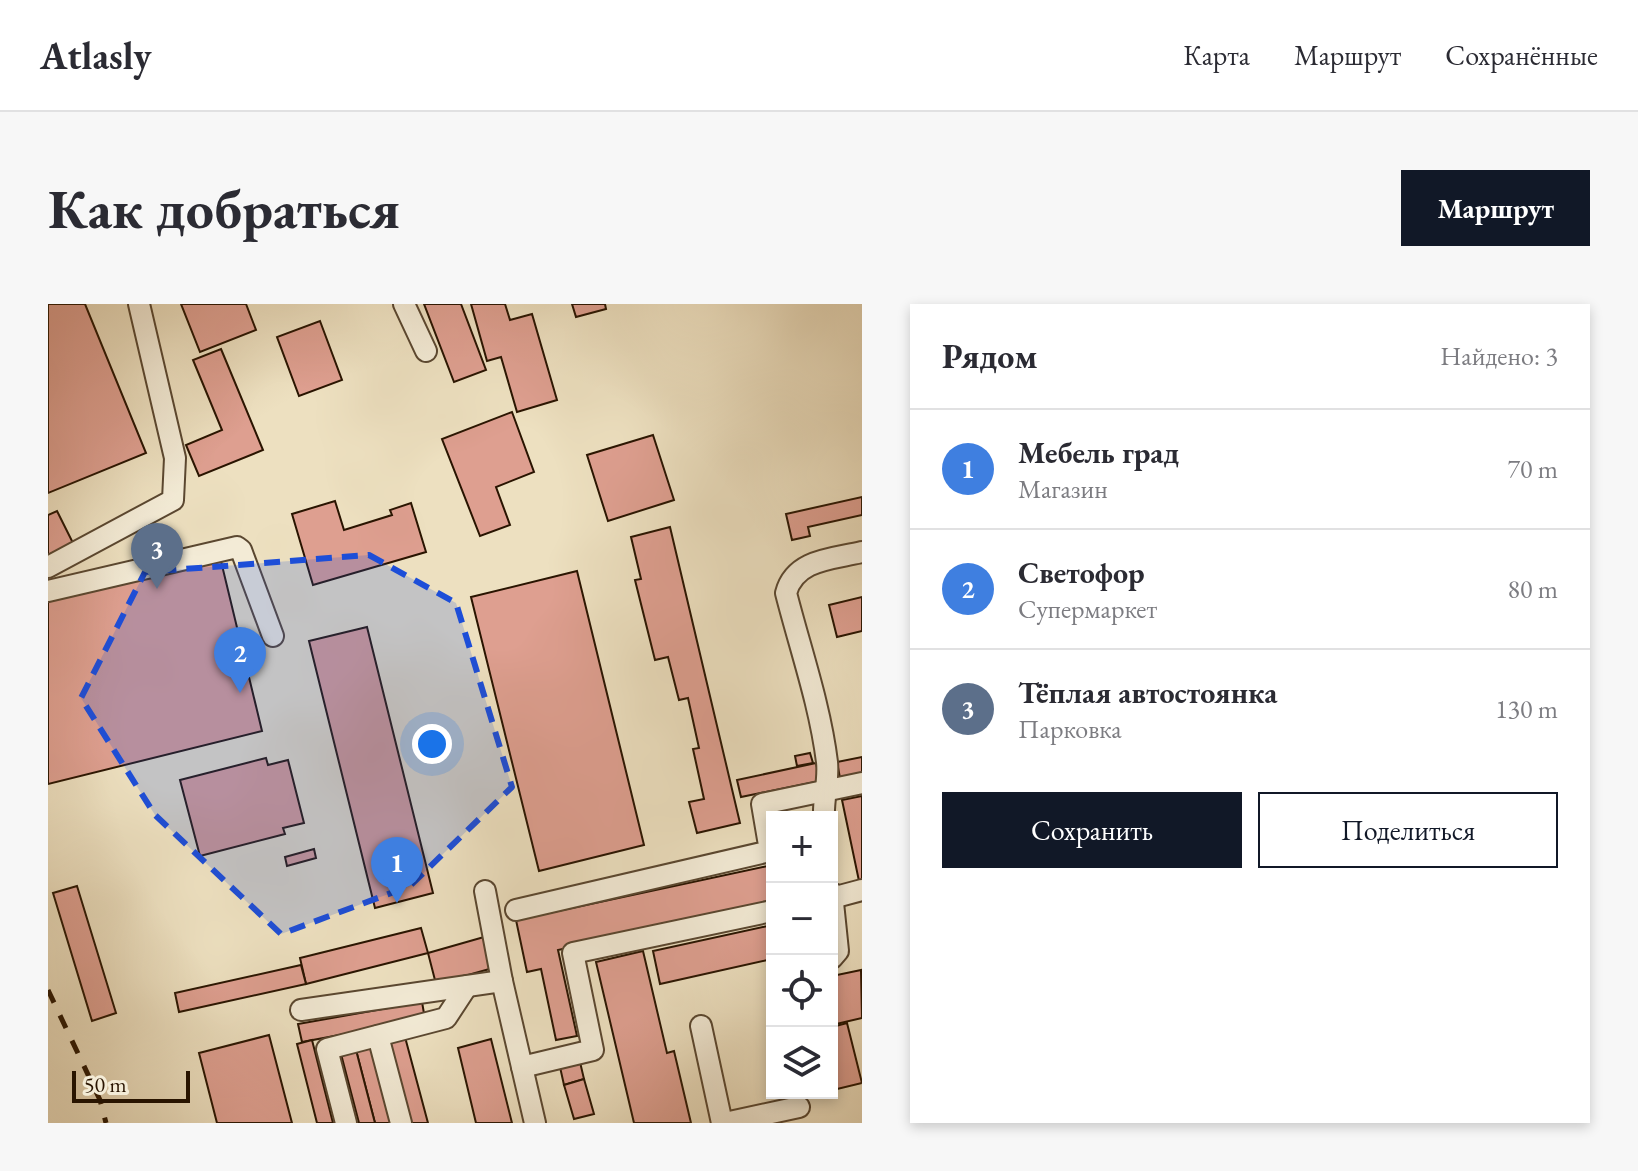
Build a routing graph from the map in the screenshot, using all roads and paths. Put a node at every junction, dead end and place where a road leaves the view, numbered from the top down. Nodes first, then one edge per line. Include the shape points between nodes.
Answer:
1 (139, 304) edge
2 (404, 304) edge
3 (426, 351) dead end
4 (862, 552) edge
5 (48, 567) edge
6 (48, 591) edge
7 (273, 636) dead end
8 (862, 783) edge
9 (828, 791) junction
10 (823, 811) edge
11 (862, 890) edge
12 (485, 891) dead end
13 (838, 896) edge
14 (516, 910) dead end
15 (766, 912) edge
16 (502, 981) junction
17 (467, 986) junction
18 (301, 1010) dead end
19 (701, 1026) dead end
20 (378, 1036) junction
21 (522, 1067) junction
22 (799, 1108) edge
23 (346, 1123) edge
24 (401, 1123) edge
25 (535, 1123) edge
26 (724, 1123) edge

1 - 5 street via 175,458 173,500
2 - 3 street
4 - 9 street via 802,567 786,593 819,722
6 - 7 street via 237,547
8 - 9 street
9 - 10 street
9 - 14 street via 762,804 770,851
11 - 13 street
12 - 16 street
15 - 21 street via 573,953 593,1050
16 - 17 street
16 - 21 street
17 - 18 street
17 - 20 street via 446,1018
19 - 26 street
20 - 23 street via 327,1049
20 - 24 street
21 - 25 street
22 - 26 street

